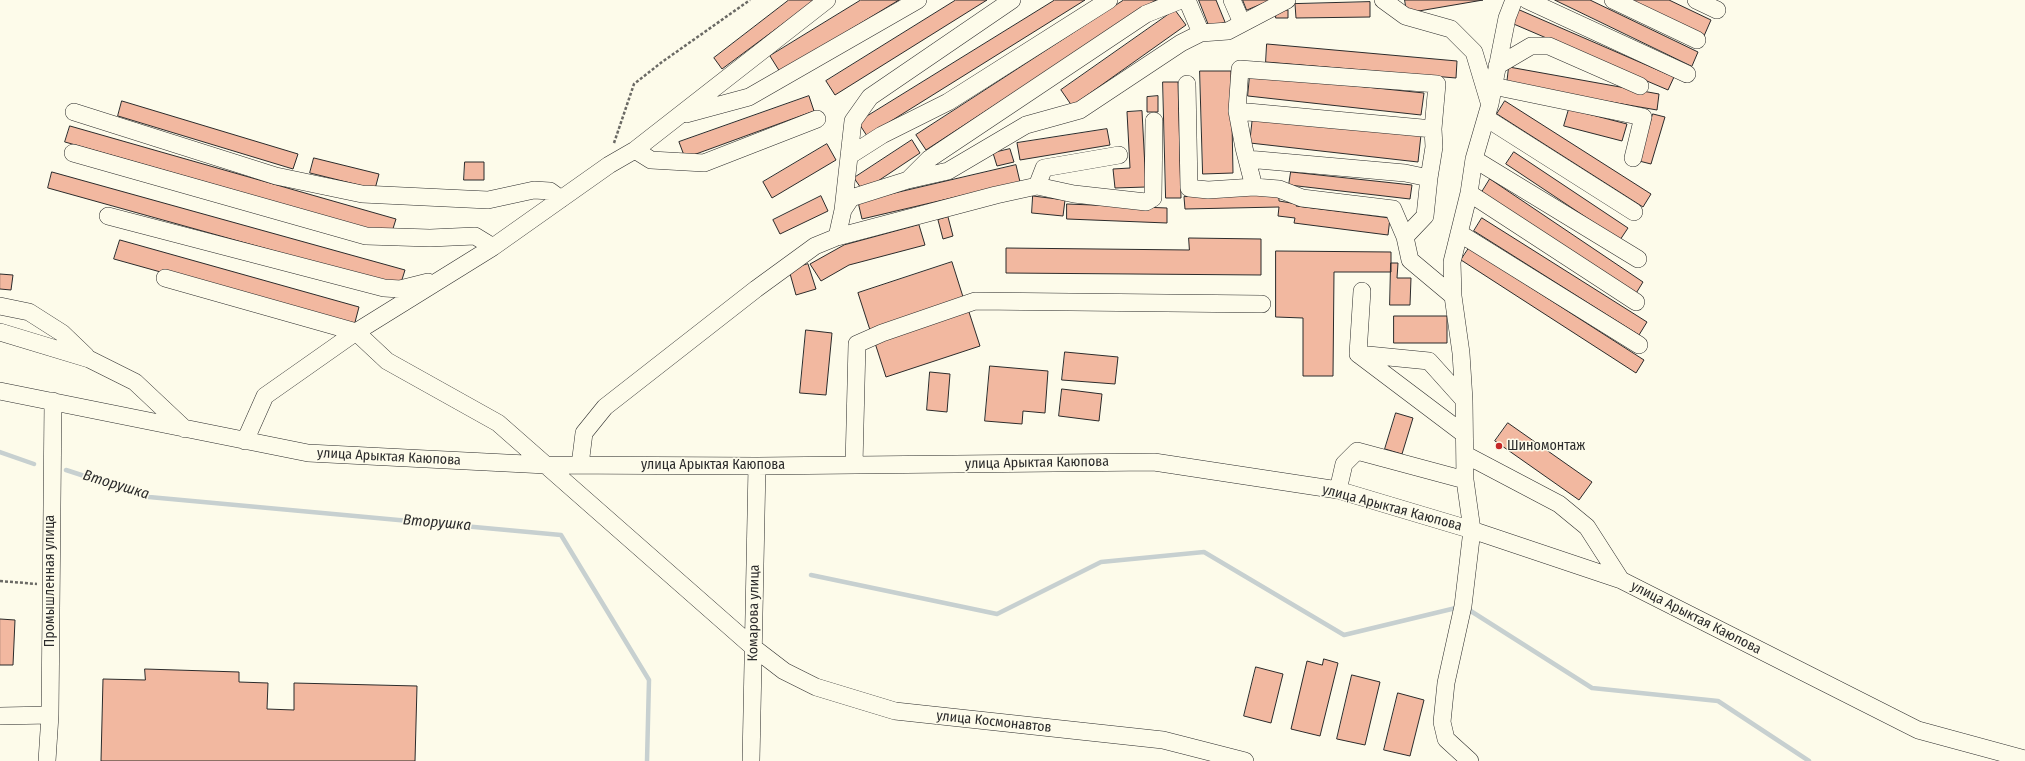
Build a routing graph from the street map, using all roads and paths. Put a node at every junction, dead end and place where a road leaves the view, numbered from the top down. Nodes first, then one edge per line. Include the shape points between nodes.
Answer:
1 (750, 0) edge
2 (827, 0) edge
3 (918, 0) edge
4 (1012, 0) edge
5 (1109, 0) edge
6 (1181, 0) edge
7 (1187, 0) edge
8 (1232, 0) edge
9 (1287, 0) edge
10 (1384, 0) edge
11 (1514, 0) edge
12 (1527, 0) edge
13 (1613, 0) edge
14 (1696, 0) edge
15 (1717, 10) dead end
16 (1242, 23) junction
17 (1201, 33) junction
18 (1697, 40) dead end
19 (1497, 66) junction
20 (1687, 74) dead end
21 (1188, 84) dead end
22 (1493, 86) junction
23 (1640, 86) dead end
24 (1488, 111) junction
25 (74, 112) dead end
26 (1237, 112) junction
27 (678, 117) junction
28 (817, 118) dead end
29 (1154, 121) dead end
30 (1433, 129) junction
31 (635, 150) junction
32 (73, 153) dead end
33 (1119, 155) dead end
34 (849, 156) junction
35 (1633, 158) dead end
36 (1247, 159) junction
37 (1474, 159) junction
38 (609, 165) junction
39 (1429, 178) junction
40 (908, 180) junction
41 (1037, 186) junction
42 (1254, 187) junction
43 (1469, 193) junction
44 (561, 199) junction
45 (843, 210) junction
46 (1634, 212) dead end
47 (108, 216) dead end
48 (1459, 233) junction
49 (837, 237) junction
50 (1405, 237) junction
51 (493, 247) junction
52 (1638, 260) dead end
53 (165, 278) dead end
54 (438, 282) junction
55 (1362, 291) dead end
56 (1453, 296) junction
57 (1636, 302) dead end
58 (1262, 304) dead end
59 (0, 306) edge
60 (0, 332) edge
61 (356, 332) junction
62 (1639, 346) dead end
63 (1358, 354) junction
64 (89, 359) junction
65 (0, 392) edge
66 (1464, 400) junction
67 (53, 401) junction
68 (185, 429) junction
69 (1464, 434) junction
70 (245, 442) junction
71 (1466, 455) junction
72 (546, 465) junction
73 (580, 465) junction
74 (854, 465) junction
75 (757, 466) junction
76 (1465, 480) junction
77 (1338, 490) junction
78 (1472, 530) junction
79 (1621, 580) junction
80 (0, 582) edge
81 (50, 585) junction
82 (754, 648) junction
83 (50, 715) junction
84 (0, 716) edge
85 (2025, 759) edge
86 (47, 761) edge
87 (751, 761) edge
88 (1246, 761) edge
89 (1470, 761) edge

1 - 38 path via 634,84 619,125
2 - 27 street
3 - 27 street via 749,97
4 - 34 street via 870,97 853,121
5 - 34 street via 948,102
6 - 40 street via 1146,14 929,159
7 - 17 street
8 - 16 street
9 - 16 street
10 - 24 street via 1405,16 1451,29 1474,52
11 - 19 street via 1507,18
12 - 20 street
13 - 18 street
14 - 15 street
16 - 17 street via 1228,31
17 - 40 street via 1181,43 1080,110 1026,125 948,171
19 - 22 street
19 - 23 street via 1532,46 1549,46
21 - 42 street via 1189,188 1208,190
22 - 24 street
22 - 35 street via 1642,117
24 - 37 street
24 - 46 street
25 - 44 street via 276,176 362,194 488,200 534,190 550,191
26 - 30 street
26 - 30 street via 1240,69 1437,84
26 - 36 street
27 - 31 street
28 - 31 street via 704,163 651,160
29 - 41 street via 1153,198 1146,202 1074,194
30 - 39 street via 1434,147
31 - 38 street
32 - 51 street via 366,236 475,236
33 - 41 street via 1044,168
34 - 45 street
36 - 39 street via 1406,173
36 - 42 street
37 - 43 street
37 - 52 street
38 - 44 street
39 - 50 street via 1425,216
40 - 45 street via 851,198
41 - 49 street
42 - 50 street via 1279,189 1302,198 1394,209
43 - 48 street
43 - 57 street
44 - 51 street
45 - 49 street
47 - 54 street via 384,288 400,289 422,282
48 - 56 street via 1452,262
48 - 62 street
49 - 73 street via 815,246 756,289 605,407 584,433
50 - 56 street via 1410,260
51 - 54 street
53 - 61 street
54 - 61 street
55 - 63 street
56 - 66 street
58 - 74 street via 975,302 882,333 856,344
59 - 64 street via 29,312 62,333
60 - 64 street
61 - 70 street via 265,396
61 - 72 street, улица Космонавтов via 387,361 498,423
63 - 66 street via 1429,361
63 - 69 street
64 - 68 street via 135,382
65 - 67 street, улица Арыктая Каюпова
66 - 69 street
67 - 68 street, улица Арыктая Каюпова
67 - 81 street, Промышленная улица
68 - 70 street, улица Арыктая Каюпова
69 - 71 street
70 - 72 street, улица Арыктая Каюпова via 308,453
71 - 76 street
71 - 79 street via 1559,504 1587,527
72 - 73 street, улица Арыктая Каюпова
72 - 82 street, улица Космонавтов
73 - 75 street, улица Арыктая Каюпова
74 - 75 street, улица Арыктая Каюпова
74 - 77 street, улица Арыктая Каюпова via 1154,462
75 - 82 street, Комарова улица
76 - 77 street via 1357,451 1344,464
76 - 78 street
77 - 78 street, улица Арыктая Каюпова
78 - 79 street, улица Арыктая Каюпова
78 - 89 street via 1463,606 1446,683 1442,722 1446,739
79 - 85 street, улица Арыктая Каюпова via 1918,730
80 - 81 path
81 - 83 street, Промышленная улица
82 - 87 street, Комарова улица
82 - 88 street, улица Космонавтов via 784,671 816,687 895,711 1163,740
83 - 84 street
83 - 86 street, Промышленная улица

